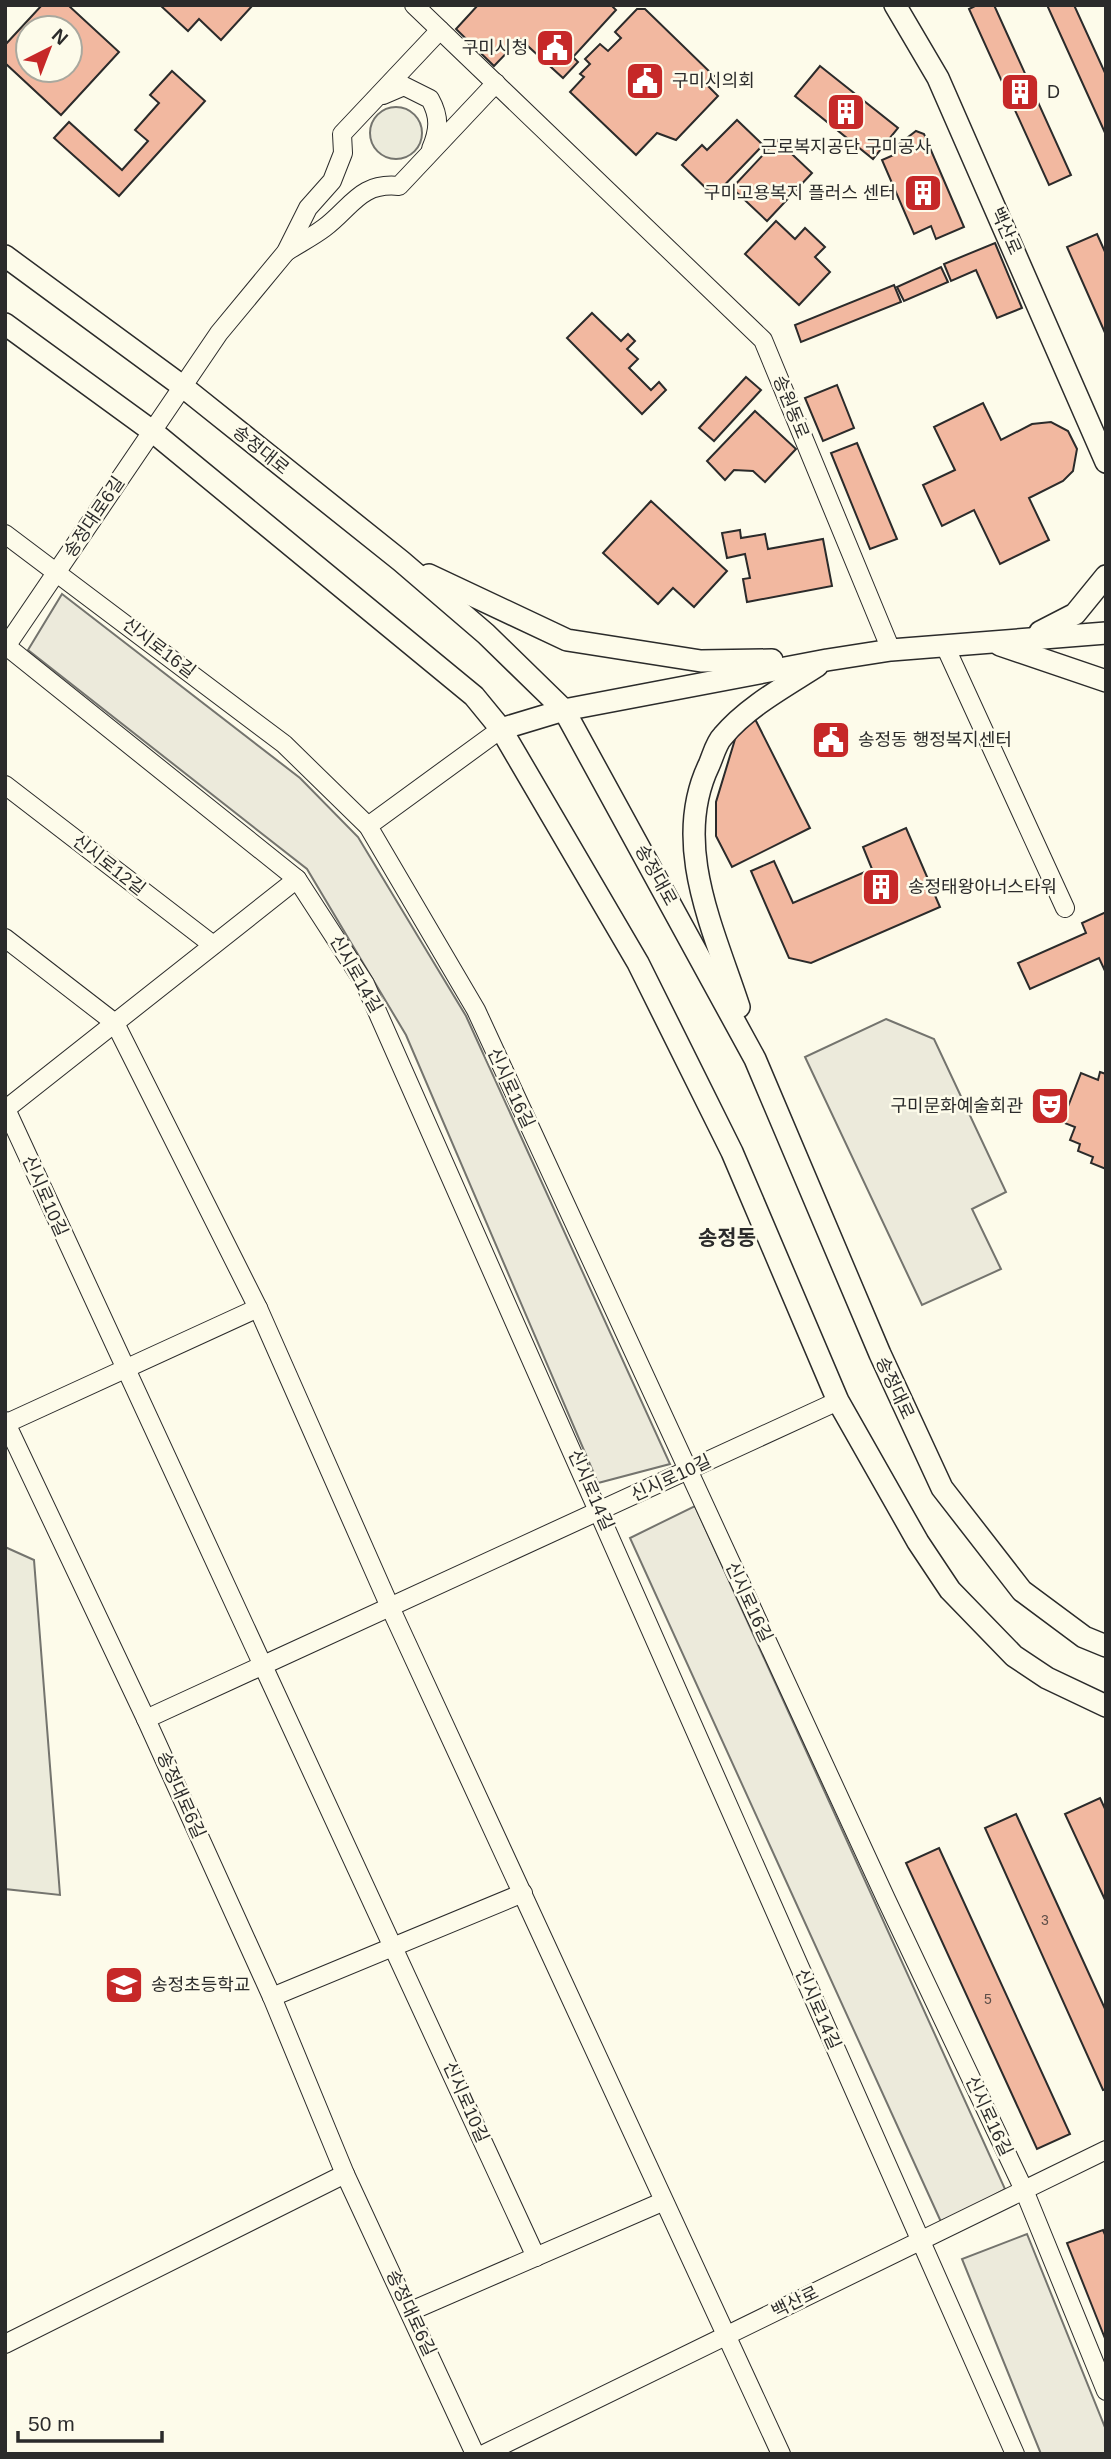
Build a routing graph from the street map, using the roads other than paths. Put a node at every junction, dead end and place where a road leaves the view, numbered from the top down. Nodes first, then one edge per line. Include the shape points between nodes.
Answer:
1 (414, 5) edge
2 (895, 5) edge
3 (440, 30) junction
4 (496, 83) junction
5 (374, 100) junction
6 (429, 153) junction
7 (286, 252) junction
8 (5, 256) edge
9 (5, 324) edge
10 (182, 386) junction
11 (152, 431) junction
12 (1106, 462) edge
13 (5, 534) edge
14 (401, 561) junction
15 (58, 570) junction
16 (1106, 576) edge
17 (1106, 633) edge
18 (992, 642) junction
19 (6, 646) edge
20 (945, 646) junction
21 (891, 650) junction
22 (827, 660) junction
23 (1106, 681) edge
24 (564, 710) junction
25 (501, 729) junction
26 (5, 785) edge
27 (368, 826) junction
28 (297, 879) junction
29 (1065, 908) dead end
30 (5, 938) edge
31 (213, 945) junction
32 (115, 1023) junction
33 (755, 1059) junction
34 (5, 1109) edge
35 (258, 1308) junction
36 (125, 1371) junction
37 (838, 1401) junction
38 (6, 1423) edge
39 (688, 1470) junction
40 (600, 1510) junction
41 (390, 1607) junction
42 (1106, 1646) edge
43 (264, 1664) junction
44 (1106, 1706) edge
45 (146, 1719) junction
46 (523, 1893) junction
47 (395, 1946) junction
48 (272, 1997) junction
49 (1106, 2150) edge
50 (345, 2174) junction
51 (1024, 2190) junction
52 (662, 2202) junction
53 (920, 2241) junction
54 (536, 2257) junction
55 (411, 2311) junction
56 (724, 2336) junction
57 (5, 2344) edge
58 (1106, 2391) edge
59 (475, 2454) edge
60 (484, 2454) edge
61 (781, 2454) edge
62 (1015, 2454) edge

1 - 3 street, 송원동로
2 - 12 street, 백산로 via 937,78
3 - 4 street, 송원동로
3 - 5 street
4 - 6 street
4 - 21 street, 송원동로 via 763,340
5 - 6 street via 404,86 430,99 438,132
5 - 7 street via 342,134 344,153 332,181 308,208
6 - 7 street via 399,186 379,184
7 - 10 street, 송정대로6길
8 - 10 street, 송정대로
9 - 11 street
10 - 11 street, 송정대로6길
10 - 14 street, 송정대로
11 - 15 street, 송정대로6길
11 - 25 street via 474,696
13 - 15 street, 신시로16길
14 - 22 street via 567,640 701,661
14 - 24 street, 송정대로
15 - 19 street, 송정대로6길
15 - 27 street, 신시로16길 via 284,744
16 - 18 street via 1075,614 1059,624
17 - 18 street
18 - 20 street
18 - 23 street
19 - 28 street, 신시로14길
20 - 21 street
20 - 29 street
21 - 22 street
22 - 24 street
22 - 33 street via 774,694 722,737 701,781 691,827 698,883
24 - 25 street
24 - 33 street, 송정대로
25 - 27 street
25 - 37 street via 638,963 732,1152
26 - 31 street, 신시로12길
27 - 39 street, 신시로16길 via 475,1010
28 - 31 street, 신시로10길
28 - 40 street, 신시로14길 via 365,984
30 - 32 street
31 - 32 street, 신시로10길
32 - 34 street, 신시로10길
32 - 35 street
33 - 42 street, 송정대로 via 942,1488 1021,1591 1084,1637
34 - 36 street, 신시로10길
35 - 36 street
35 - 41 street
36 - 38 street
36 - 43 street, 신시로10길
37 - 39 street, 신시로10길
37 - 44 street via 950,1590 1014,1656 1047,1678
38 - 45 street, 송정대로6길
39 - 40 street, 신시로10길
39 - 51 street, 신시로16길
40 - 41 street, 신시로10길
40 - 53 street, 신시로14길
41 - 43 street, 신시로10길
41 - 46 street
43 - 45 street, 신시로10길
43 - 47 street, 신시로10길
45 - 48 street, 송정대로6길
46 - 47 street
46 - 52 street
47 - 48 street
47 - 54 street, 신시로10길
48 - 50 street, 송정대로6길
49 - 51 street, 백산로
50 - 55 street, 송정대로6길
50 - 57 street
51 - 53 street, 백산로
51 - 58 street, 신시로16길
52 - 54 street
52 - 56 street
53 - 56 street, 백산로
53 - 62 street, 신시로14길
54 - 55 street
55 - 59 street, 송정대로6길
56 - 60 street, 백산로
56 - 61 street

